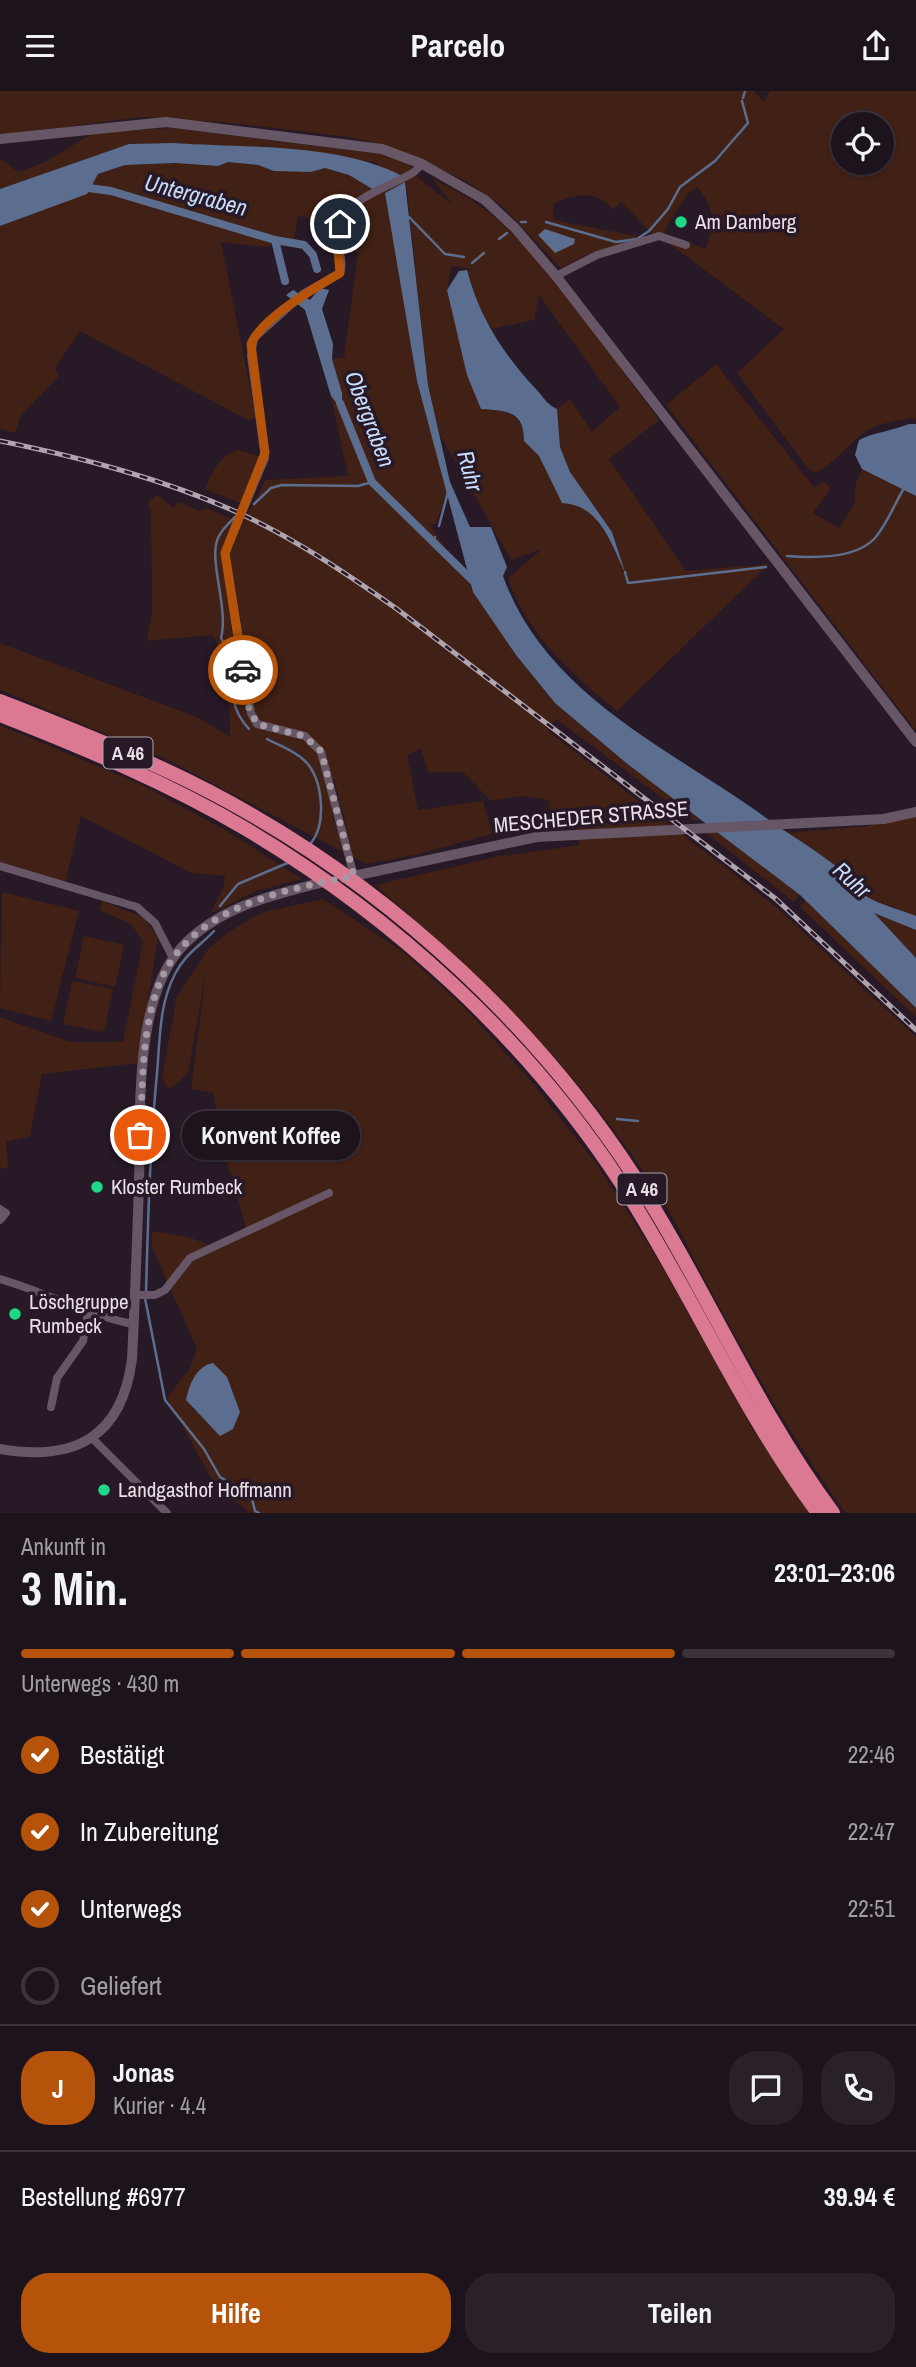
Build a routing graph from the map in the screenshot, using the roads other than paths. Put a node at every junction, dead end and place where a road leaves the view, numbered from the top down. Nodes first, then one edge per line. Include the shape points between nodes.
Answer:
1 (0, 139) edge
2 (422, 164) junction
3 (686, 245) dead end
4 (556, 276) junction
5 (0, 701) edge
6 (0, 715) edge
7 (916, 742) edge
8 (916, 812) edge
9 (0, 866) edge
10 (354, 876) junction
11 (173, 958) junction
12 (329, 1193) dead end
13 (0, 1209) edge
14 (0, 1220) edge
15 (0, 1279) edge
16 (138, 1295) junction
17 (88, 1312) junction
18 (133, 1324) junction
19 (51, 1407) dead end
20 (92, 1438) junction
21 (0, 1449) edge
22 (167, 1513) edge
23 (818, 1513) edge
24 (833, 1513) edge

1 - 2 street via 180,123 373,147
2 - 4 street via 494,207
2 - 10 street via 352,208 337,233 341,271 303,294 251,344 265,453 226,549 251,713 257,724 304,736 321,751
3 - 4 street via 659,236 597,255
4 - 7 street
5 - 24 highway, A 46 via 161,767 252,815 391,911 491,1002 593,1119 652,1205 753,1389
6 - 23 highway, A 46 via 156,781 245,828 382,923 488,1020 597,1149 665,1256 784,1465
8 - 10 street, MESCHEDER STRASSE via 854,820 521,839
9 - 11 street via 137,907 155,923
10 - 11 street, MESCHEDER STRASSE via 239,907 200,930
11 - 16 street, MESCHEDER STRASSE via 156,996 144,1065
12 - 16 street via 190,1258 168,1288
13 - 14 street via 6,1216
15 - 17 street
16 - 18 street, MESCHEDER STRASSE
17 - 18 street
17 - 19 street via 83,1341 57,1378
18 - 20 street, MESCHEDER STRASSE via 131,1370 121,1406
20 - 21 street, MESCHEDER STRASSE via 52,1453
20 - 22 street

